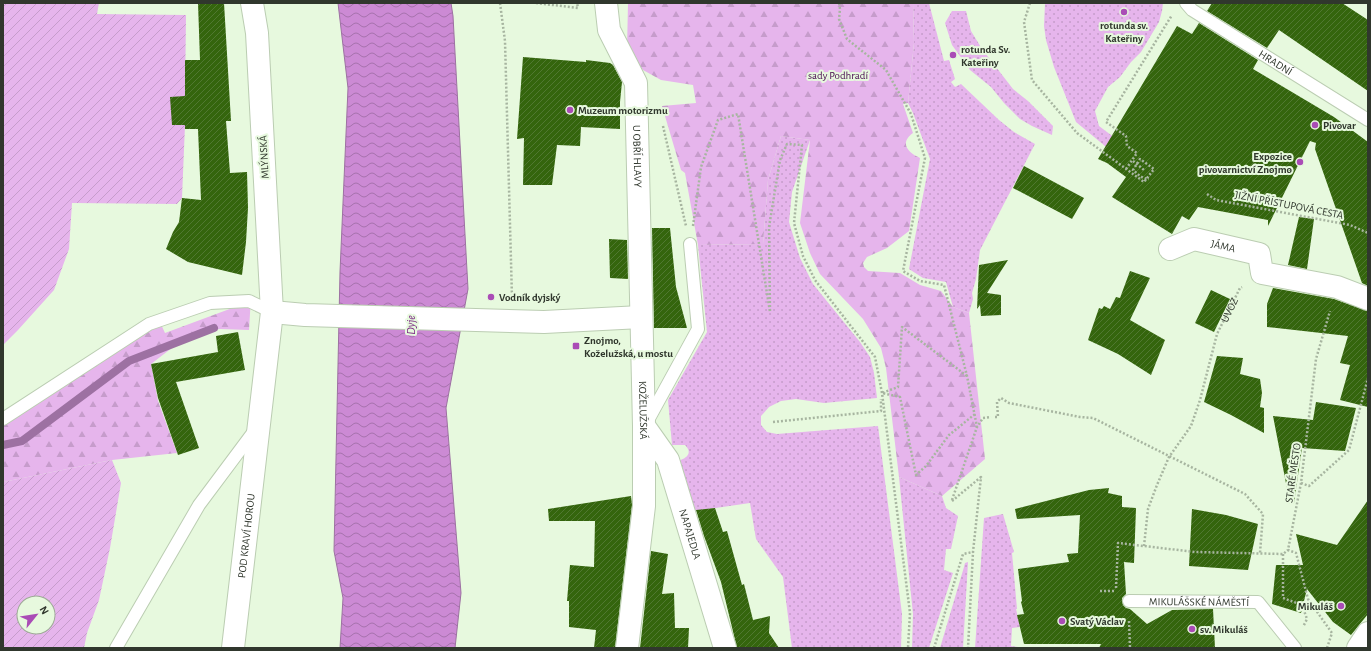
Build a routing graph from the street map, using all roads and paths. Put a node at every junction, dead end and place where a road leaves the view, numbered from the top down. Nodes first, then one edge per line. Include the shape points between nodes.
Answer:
1 (252, 3) edge
2 (500, 3) edge
3 (536, 3) edge
4 (578, 3) edge
5 (606, 3) edge
6 (839, 3) edge
7 (1030, 3) edge
8 (1181, 6) edge
9 (1368, 120) edge
10 (663, 126) dead end
11 (1132, 161) junction
12 (1126, 169) junction
13 (1144, 170) dead end
14 (1149, 179) dead end
15 (1207, 194) dead end
16 (1368, 233) edge
17 (690, 244) junction
18 (1170, 249) dead end
19 (1262, 273) junction
20 (1336, 287) junction
21 (1368, 299) edge
22 (272, 312) junction
23 (641, 317) junction
24 (504, 320) junction
25 (967, 376) junction
26 (1368, 378) edge
27 (882, 393) junction
28 (975, 414) junction
29 (991, 417) dead end
30 (996, 417) dead end
31 (3, 419) edge
32 (773, 422) dead end
33 (260, 424) junction
34 (644, 426) junction
35 (977, 427) junction
36 (1170, 457) junction
37 (1301, 483) junction
38 (1144, 546) junction
39 (1288, 550) junction
40 (974, 552) junction
41 (1260, 553) junction
42 (1283, 554) junction
43 (1100, 591) dead end
44 (1129, 601) joint
45 (1301, 631) dead end
46 (1368, 633) edge
47 (116, 648) edge
48 (233, 648) edge
49 (627, 648) edge
50 (725, 648) edge
51 (908, 648) edge
52 (934, 648) edge
53 (968, 648) edge
54 (1130, 648) edge
55 (1295, 648) edge
56 (1327, 648) edge
57 (1358, 648) edge

1 - 22 street, MLÝNSKÁ via 257,33
2 - 24 path via 505,41
3 - 4 path via 578,8
5 - 23 street, U OBŘÍ HLAVY via 609,30 636,83
6 - 25 path via 839,20 847,39 886,70 913,122 925,158 903,271 920,281 944,285
7 - 12 path via 1024,22 1032,80 1077,133
8 - 9 lane, HRADNÍ via 1192,10
8 - 11 path via 1106,122 1126,136 1127,146 1137,153
10 - 17 path
11 - 12 path
11 - 13 path
12 - 14 path via 1144,182 1147,179 1150,175 1154,169 1140,159 1133,170 1143,178 1145,179
15 - 16 path, JIŽNÍ PŘÍSTUPOVÁ CESTA via 1216,200 1350,225
17 - 27 path via 701,167 718,120 738,114 770,312 769,227 780,160 787,144 802,145 794,223 803,256 815,280 875,357
17 - 34 lane via 698,329
18 - 19 street, JÁMA via 1194,239 1259,254
19 - 20 street
19 - 36 path, ÚVOZ via 1240,288 1218,334 1191,426
20 - 21 street
20 - 37 path, STARÉ MĚSTO via 1316,359
22 - 24 street
22 - 31 lane via 249,301 210,303 149,324
22 - 33 street, MLÝNSKÁ
23 - 24 street via 544,322
23 - 34 street, KOŽELUŽSKÁ
25 - 27 path via 902,327 898,387
25 - 28 path
26 - 37 path via 1349,450 1309,486
27 - 28 path via 900,397 916,475 926,466 949,434
27 - 32 path via 881,411
27 - 51 path via 910,613
28 - 35 path
29 - 35 path via 983,418
30 - 36 path via 996,402 1001,398 1009,403 1092,418
33 - 47 lane via 199,505
33 - 48 street, POD KRAVÍ HOROU
34 - 49 street, KOŽELUŽSKÁ via 644,506
34 - 50 street, NAPAJEDLA via 668,460
35 - 40 path via 952,501 981,477
36 - 38 path, ÚVOZ via 1148,509
36 - 41 path via 1245,494 1263,514
37 - 39 path, STARÉ MĚSTO
38 - 41 path via 1195,552
38 - 43 path via 1118,543 1116,590
39 - 42 path
39 - 56 path via 1296,553 1308,599 1332,633
40 - 52 path via 963,554
40 - 53 path
41 - 42 path
42 - 45 path via 1283,598 1302,605 1307,619
44 - 54 path
44 - 55 lane, MIKULÁŠSKÉ NÁMĚSTÍ via 1258,602
46 - 57 street

